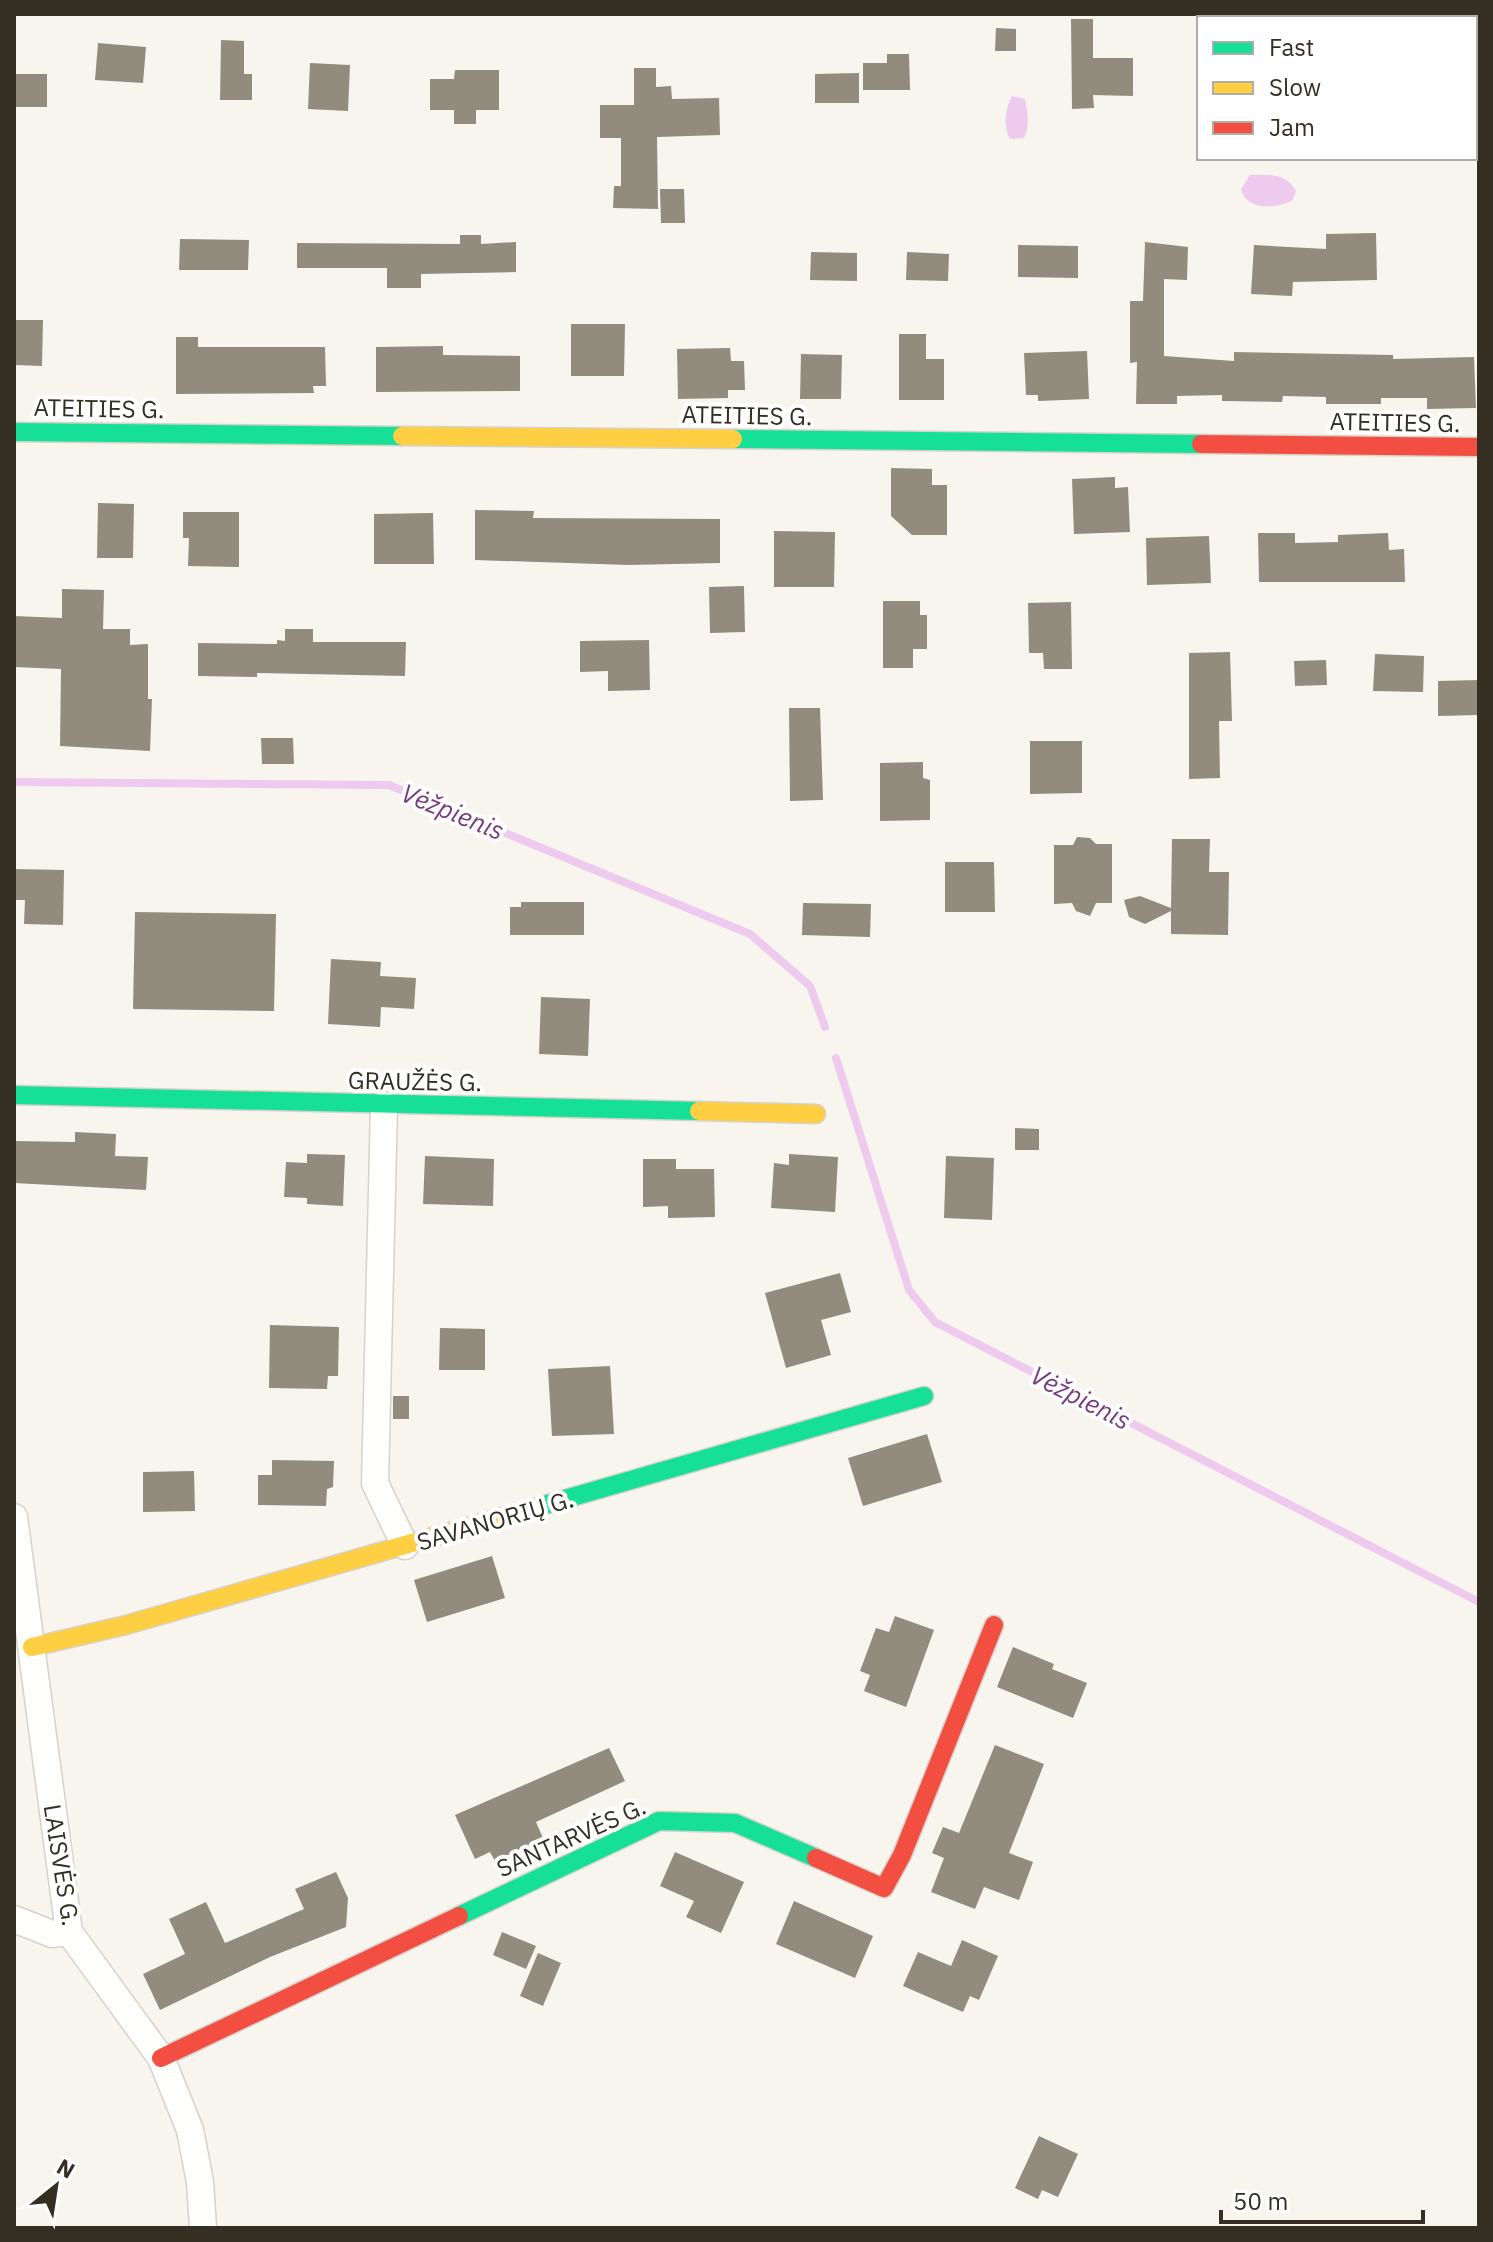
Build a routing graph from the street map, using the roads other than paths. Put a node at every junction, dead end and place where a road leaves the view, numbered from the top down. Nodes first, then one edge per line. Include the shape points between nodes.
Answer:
1 (14, 432) edge
2 (1479, 447) edge
3 (14, 1095) edge
4 (384, 1105) junction
5 (816, 1114) dead end
6 (924, 1396) dead end
7 (14, 1517) edge
8 (405, 1546) junction
9 (994, 1625) dead end
10 (32, 1647) junction
11 (14, 1919) edge
12 (69, 1932) junction
13 (161, 2058) junction
14 (203, 2228) edge

1 - 2 street, ATEITIES G.
3 - 4 street, GRAUŽĖS G.
4 - 5 street, GRAUŽĖS G.
4 - 8 street, SAVANORIŲ G. via 375,1483
6 - 8 street, SAVANORIŲ G.
7 - 10 street, LAISVĖS G.
8 - 10 street
9 - 13 street, SANTARVĖS G. via 884,1888 735,1823 659,1821
10 - 12 street, LAISVĖS G.
11 - 12 street via 52,1934
12 - 13 street, LAISVĖS G.
13 - 14 street, LAISVĖS G. via 190,2130

